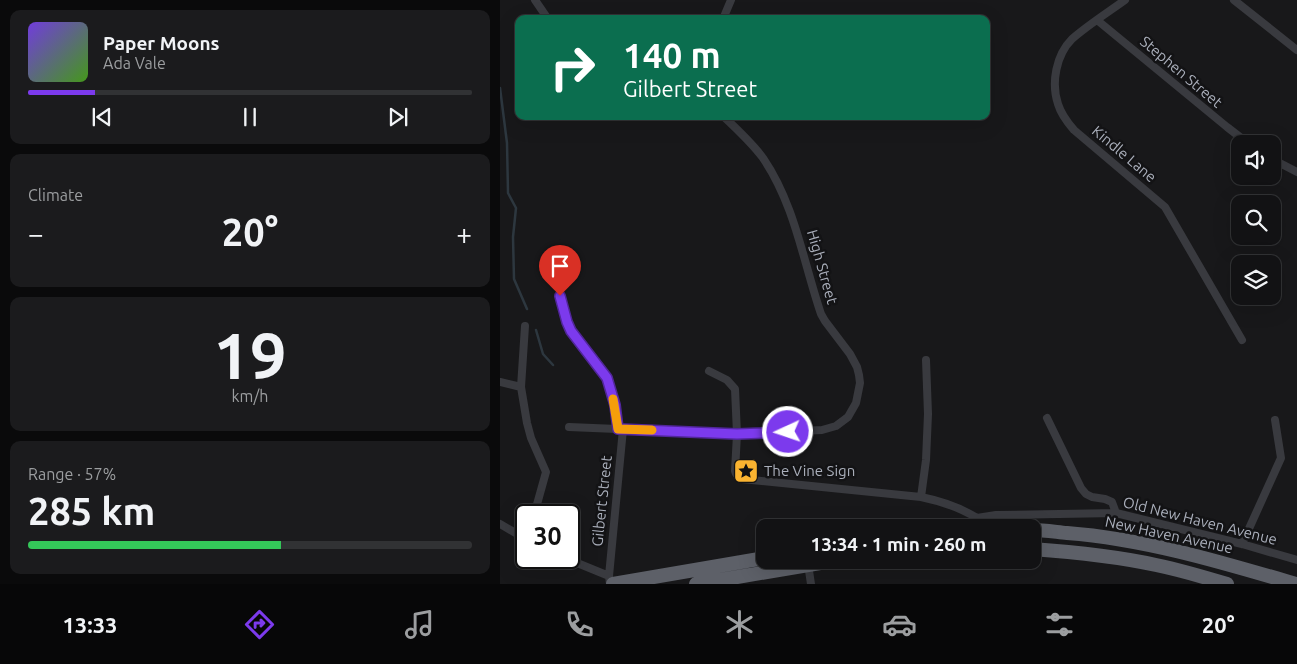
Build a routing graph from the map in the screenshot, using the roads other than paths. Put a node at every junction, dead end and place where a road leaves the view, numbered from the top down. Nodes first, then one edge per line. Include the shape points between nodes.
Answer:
1 (535, 0) edge
2 (731, 0) edge
3 (1124, 0) edge
4 (1234, 0) edge
5 (545, 15) edge
6 (725, 15) edge
7 (1097, 20) junction
8 (1297, 50) edge
9 (727, 120) edge
10 (1237, 135) edge
11 (1281, 164) edge
12 (1297, 172) edge
13 (560, 296) dead end
14 (525, 326) dead end
15 (1242, 340) dead end
16 (926, 360) dead end
17 (709, 371) dead end
18 (500, 382) edge
19 (521, 387) junction
20 (1048, 418) dead end
21 (1275, 420) dead end
22 (569, 428) dead end
23 (621, 429) junction
24 (737, 434) junction
25 (921, 497) junction
26 (537, 504) edge
27 (1116, 513) junction
28 (977, 518) joint
29 (500, 524) edge
30 (1041, 531) edge
31 (515, 532) edge
32 (1242, 544) junction
33 (1041, 550) edge
34 (756, 559) edge
35 (1297, 560) edge
36 (580, 566) edge
37 (772, 569) edge
38 (809, 569) edge
39 (610, 581) edge
40 (696, 584) edge
41 (812, 584) edge
42 (1227, 584) edge
43 (1296, 584) edge

1 - 5 street
2 - 6 street
3 - 7 street, Kindle Lane
4 - 8 street
7 - 10 street, Stephen Street
7 - 15 street, Kindle Lane via 1071,41 1060,56 1055,88 1058,104 1074,130 1165,207
9 - 24 street, High Street via 753,145 771,171 797,230 821,314 855,361 860,383 858,398 851,412 844,422 836,426 822,430
11 - 12 street
13 - 23 street, Gilbert Street via 571,331 607,378
14 - 19 street
16 - 25 street via 928,414
17 - 24 street via 727,380 735,389
18 - 19 street
19 - 26 street via 529,430 546,472
20 - 27 street via 1081,488 1092,497 1112,502
21 - 32 street via 1281,458
22 - 23 street, High Street
23 - 24 street, High Street
23 - 39 street, Gilbert Street
24 - 25 street via 735,471 742,479
25 - 28 street via 948,504
27 - 28 street, Old New Haven Avenue
27 - 32 street, Old New Haven Avenue
29 - 31 street
30 - 43 highway, New Haven Avenue via 1127,540
32 - 35 street, Old New Haven Avenue
33 - 42 highway via 1111,557
34 - 39 highway
36 - 39 street
37 - 40 highway
38 - 41 street

